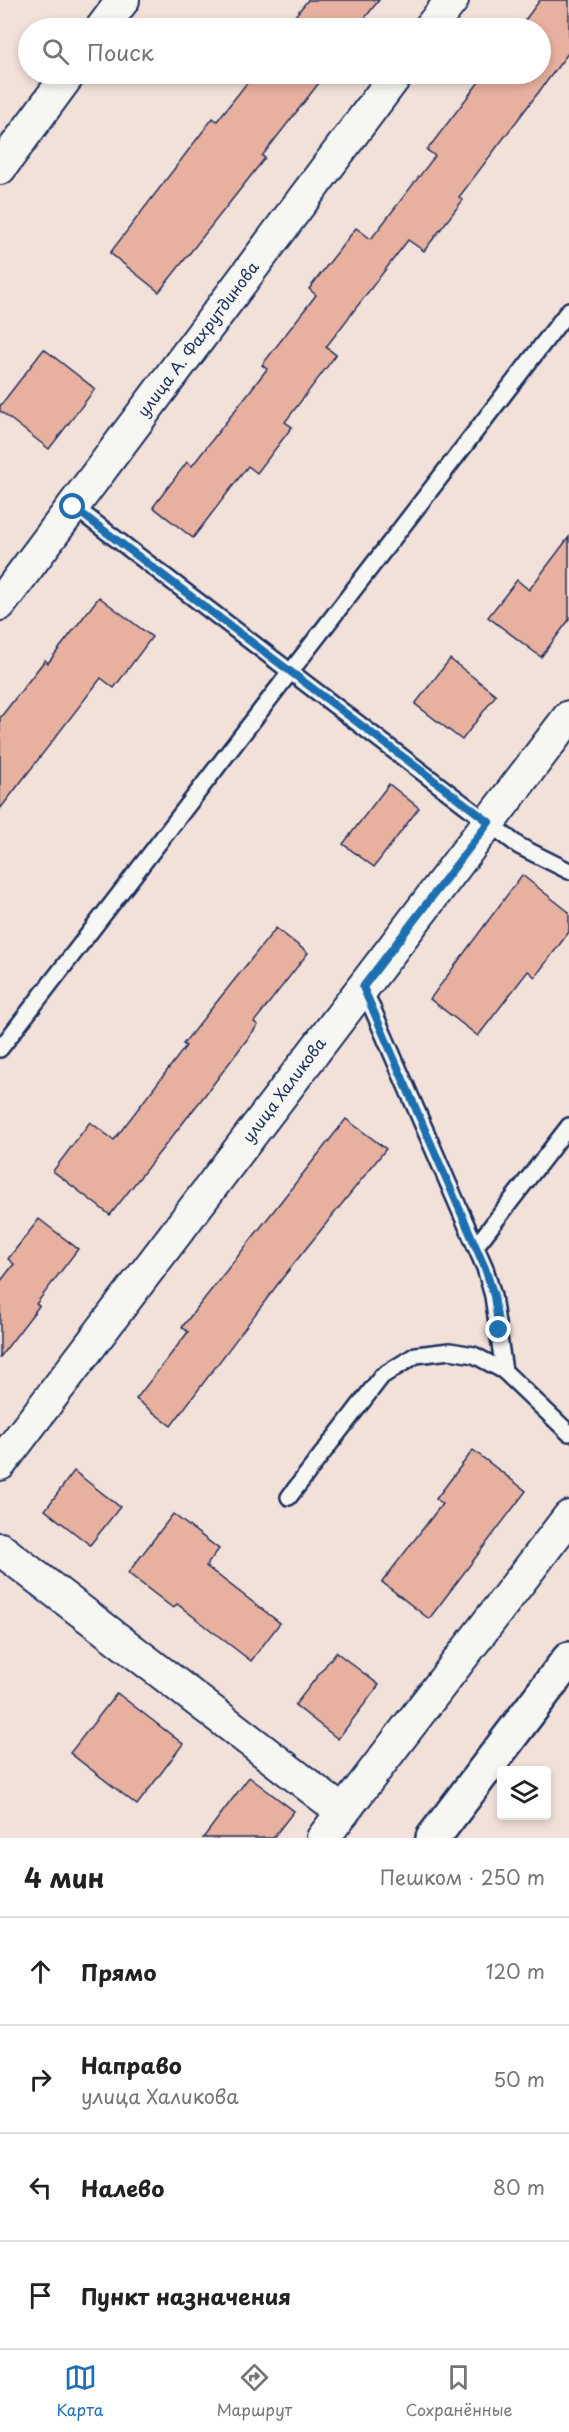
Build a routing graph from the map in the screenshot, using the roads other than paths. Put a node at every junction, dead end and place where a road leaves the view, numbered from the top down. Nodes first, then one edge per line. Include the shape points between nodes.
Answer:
1 (123, 0) edge
2 (452, 0) edge
3 (110, 18) edge
4 (438, 18) edge
5 (62, 84) edge
6 (390, 84) edge
7 (0, 168) edge
8 (569, 310) edge
9 (73, 507) junction
10 (0, 604) edge
11 (291, 671) junction
12 (569, 717) edge
13 (489, 822) junction
14 (569, 871) edge
15 (363, 987) junction
16 (0, 1049) edge
17 (569, 1125) edge
18 (476, 1246) junction
19 (504, 1371) junction
20 (569, 1433) edge
21 (0, 1464) edge
22 (289, 1497) dead end
23 (569, 1517) edge
24 (0, 1549) edge
25 (569, 1659) edge
26 (343, 1812) junction
27 (323, 1838) edge
28 (433, 1838) edge

1 - 3 street
2 - 4 street
5 - 7 street
6 - 9 street, улица А. Фахрутдинова
8 - 11 lane
9 - 10 street, улица А. Фахрутдинова
9 - 11 lane
11 - 13 lane
11 - 16 lane
12 - 13 street, улица Халикова
13 - 14 lane via 519,846
13 - 15 street, улица Халикова
15 - 18 lane
15 - 21 street, улица Халикова
17 - 18 lane
18 - 19 lane via 494,1296
19 - 20 lane
19 - 22 lane via 474,1355 450,1351 416,1355 382,1376
23 - 26 street
24 - 26 street
25 - 28 main road
26 - 27 street

